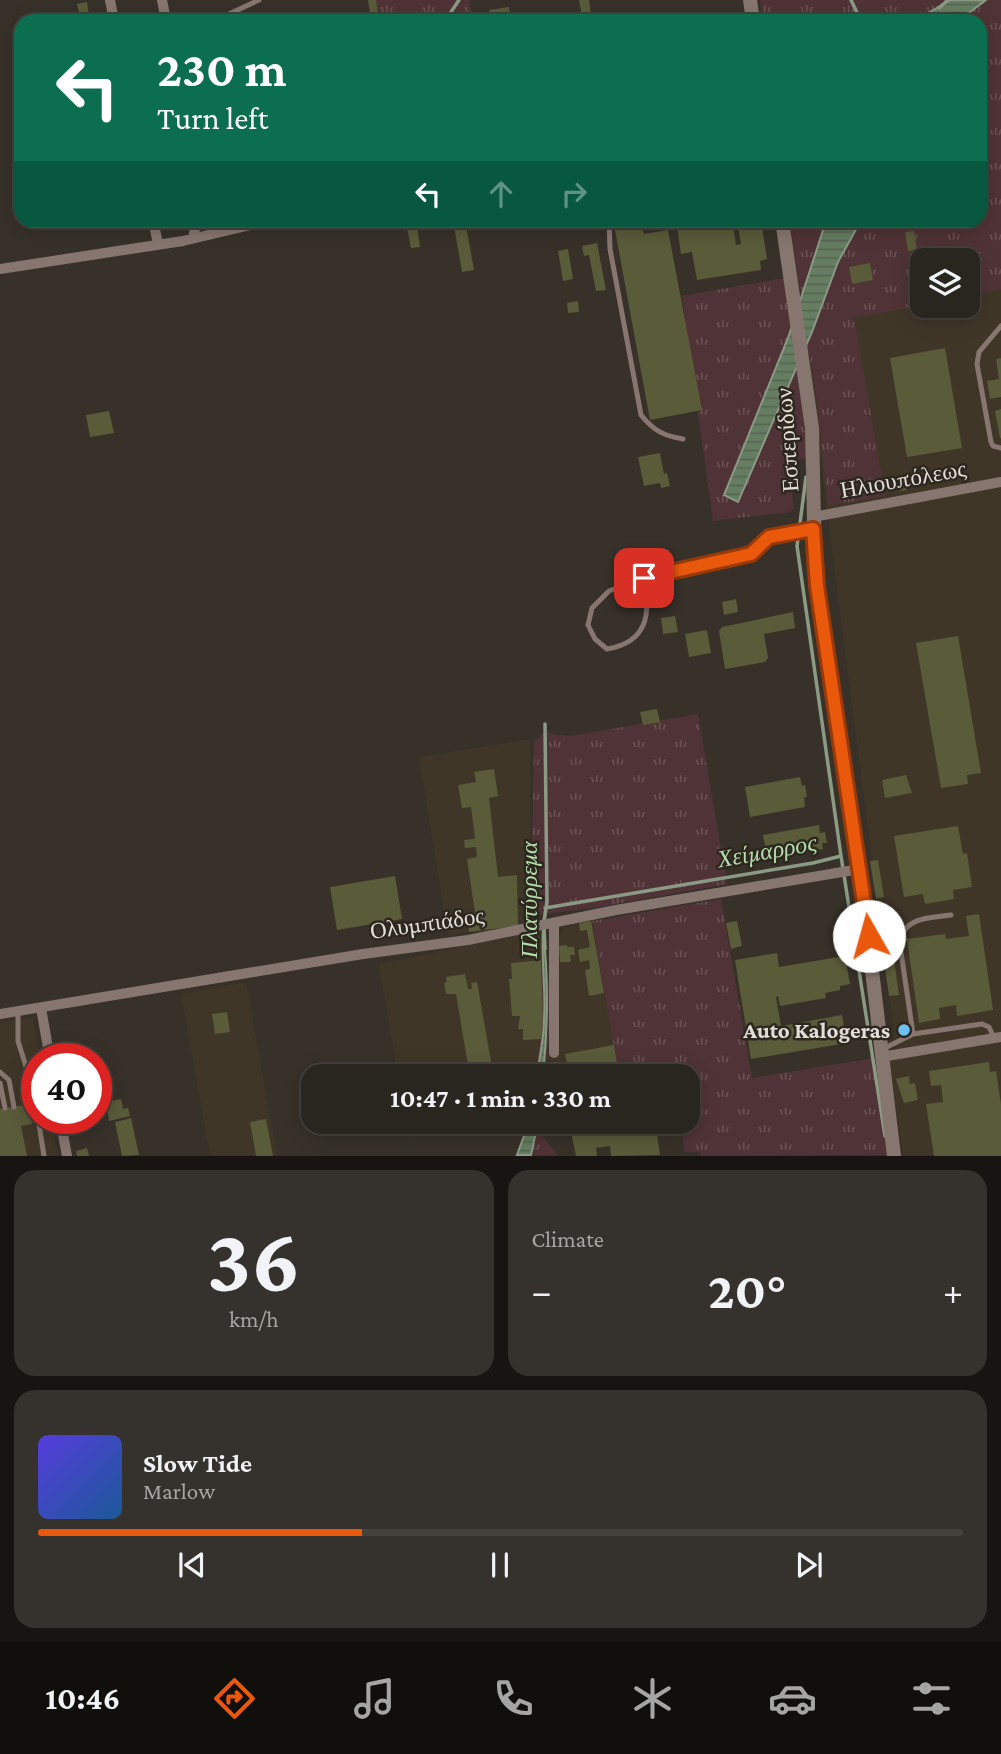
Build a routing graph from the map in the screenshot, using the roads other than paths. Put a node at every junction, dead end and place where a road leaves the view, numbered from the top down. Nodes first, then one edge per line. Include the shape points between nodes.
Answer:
1 (259, 0) edge
2 (229, 14) edge
3 (155, 228) edge
4 (195, 228) edge
5 (228, 228) edge
6 (609, 228) edge
7 (783, 228) edge
8 (193, 238) junction
9 (158, 244) junction
10 (0, 269) edge
11 (1001, 326) edge
12 (683, 439) dead end
13 (1001, 448) edge
14 (1001, 482) edge
15 (813, 523) junction
16 (644, 578) junction
17 (860, 869) junction
18 (951, 915) dead end
19 (554, 923) junction
20 (41, 1008) junction
21 (18, 1011) junction
22 (0, 1014) edge
23 (913, 1034) junction
24 (997, 1037) edge
25 (47, 1043) edge
26 (21, 1051) edge
27 (554, 1053) dead end
28 (881, 1053) junction
29 (0, 1072) edge
30 (0, 1083) edge
31 (14, 1107) dead end
32 (5, 1108) dead end
33 (40, 1134) edge
34 (63, 1134) edge
35 (44, 1156) edge
36 (67, 1156) edge
37 (894, 1156) edge

1 - 2 lane
3 - 9 street
4 - 8 street
5 - 8 street
6 - 12 lane via 642,415 664,436
7 - 15 street, Εσπερίδων via 810,404
8 - 9 street
9 - 10 street
11 - 13 lane via 979,352 977,363 991,442
14 - 15 street, Ηλιουπόλεως
15 - 16 lane via 769,537 751,554
15 - 17 street, Εσπερίδων via 819,598
16 - 16 lane via 609,591 592,608 588,625 607,649 632,641 640,632 647,617
17 - 19 street, Ολυμπιάδος
17 - 28 street, Εσπερίδων
18 - 23 lane via 914,921 899,938
19 - 20 street, Ολυμπιάδος
19 - 27 street
20 - 21 street, Ολυμπιάδος
20 - 25 street
21 - 22 street, Ολυμπιάδος
21 - 26 lane
23 - 24 lane via 982,1024
23 - 28 lane
24 - 28 street
28 - 37 street, Εσπερίδων
29 - 31 lane via 9,1080
30 - 32 lane
33 - 35 lane
34 - 36 street

